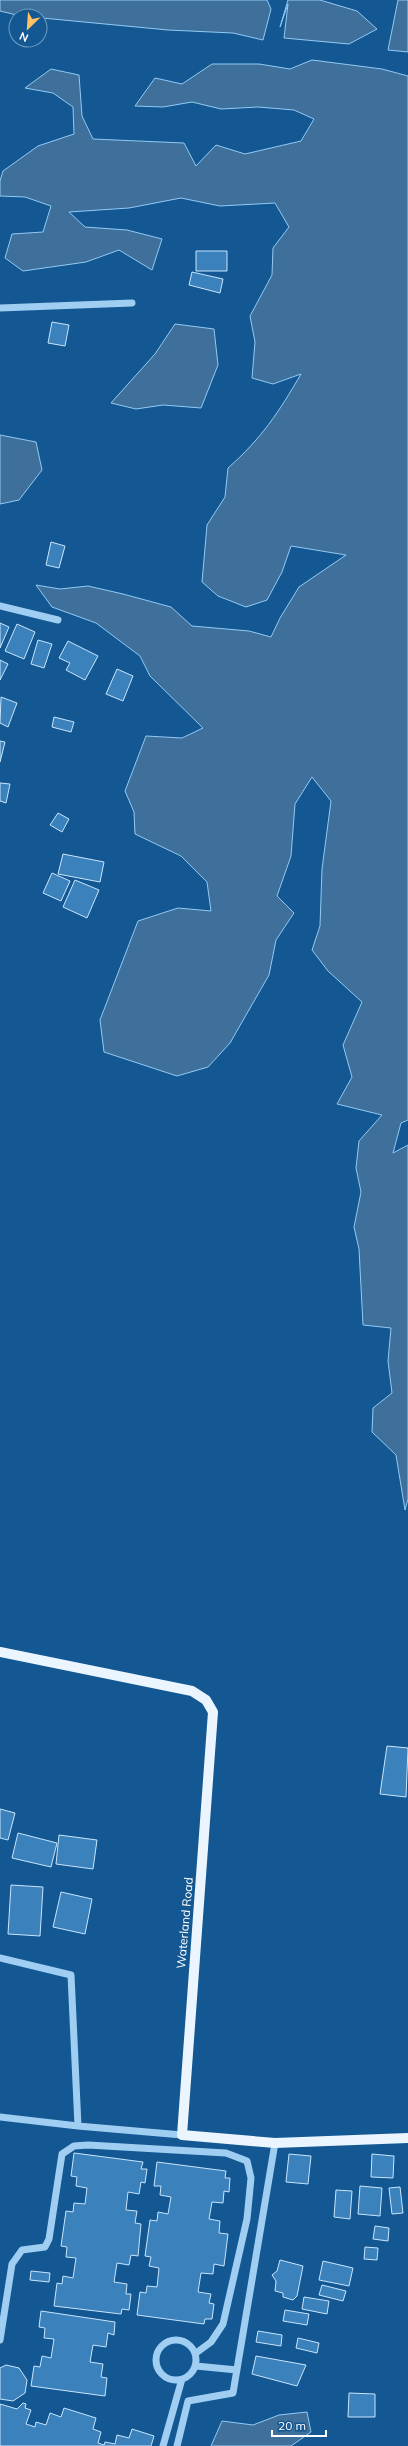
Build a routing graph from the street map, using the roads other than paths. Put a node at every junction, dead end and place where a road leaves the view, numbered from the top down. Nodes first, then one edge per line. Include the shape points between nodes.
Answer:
1 (132, 304) dead end
2 (0, 308) edge
3 (0, 606) edge
4 (58, 620) dead end
5 (0, 1652) edge
6 (0, 1958) edge
7 (0, 2117) edge
8 (78, 2126) junction
9 (182, 2135) junction
10 (408, 2138) edge
11 (275, 2143) junction
12 (0, 2340) edge
13 (196, 2353) junction
14 (196, 2366) junction
15 (237, 2370) junction
16 (182, 2379) junction
17 (163, 2446) edge
18 (177, 2446) edge

1 - 2 street
3 - 4 street
5 - 9 main road, Waterland Road via 192,1691 206,1700 213,1712
6 - 8 street via 71,1975
7 - 8 street
8 - 9 street
9 - 11 main road
10 - 11 main road
11 - 15 street
12 - 13 street via 12,2264 22,2250 44,2247 49,2240 62,2154 74,2146 88,2145 226,2153 247,2161 251,2178 247,2219 223,2324 211,2342
13 - 14 street
13 - 16 street via 188,2343 181,2340 168,2341 158,2350 156,2363 163,2375 175,2380
14 - 15 street
14 - 16 street via 193,2372
15 - 18 street via 233,2393 188,2401
16 - 17 street

